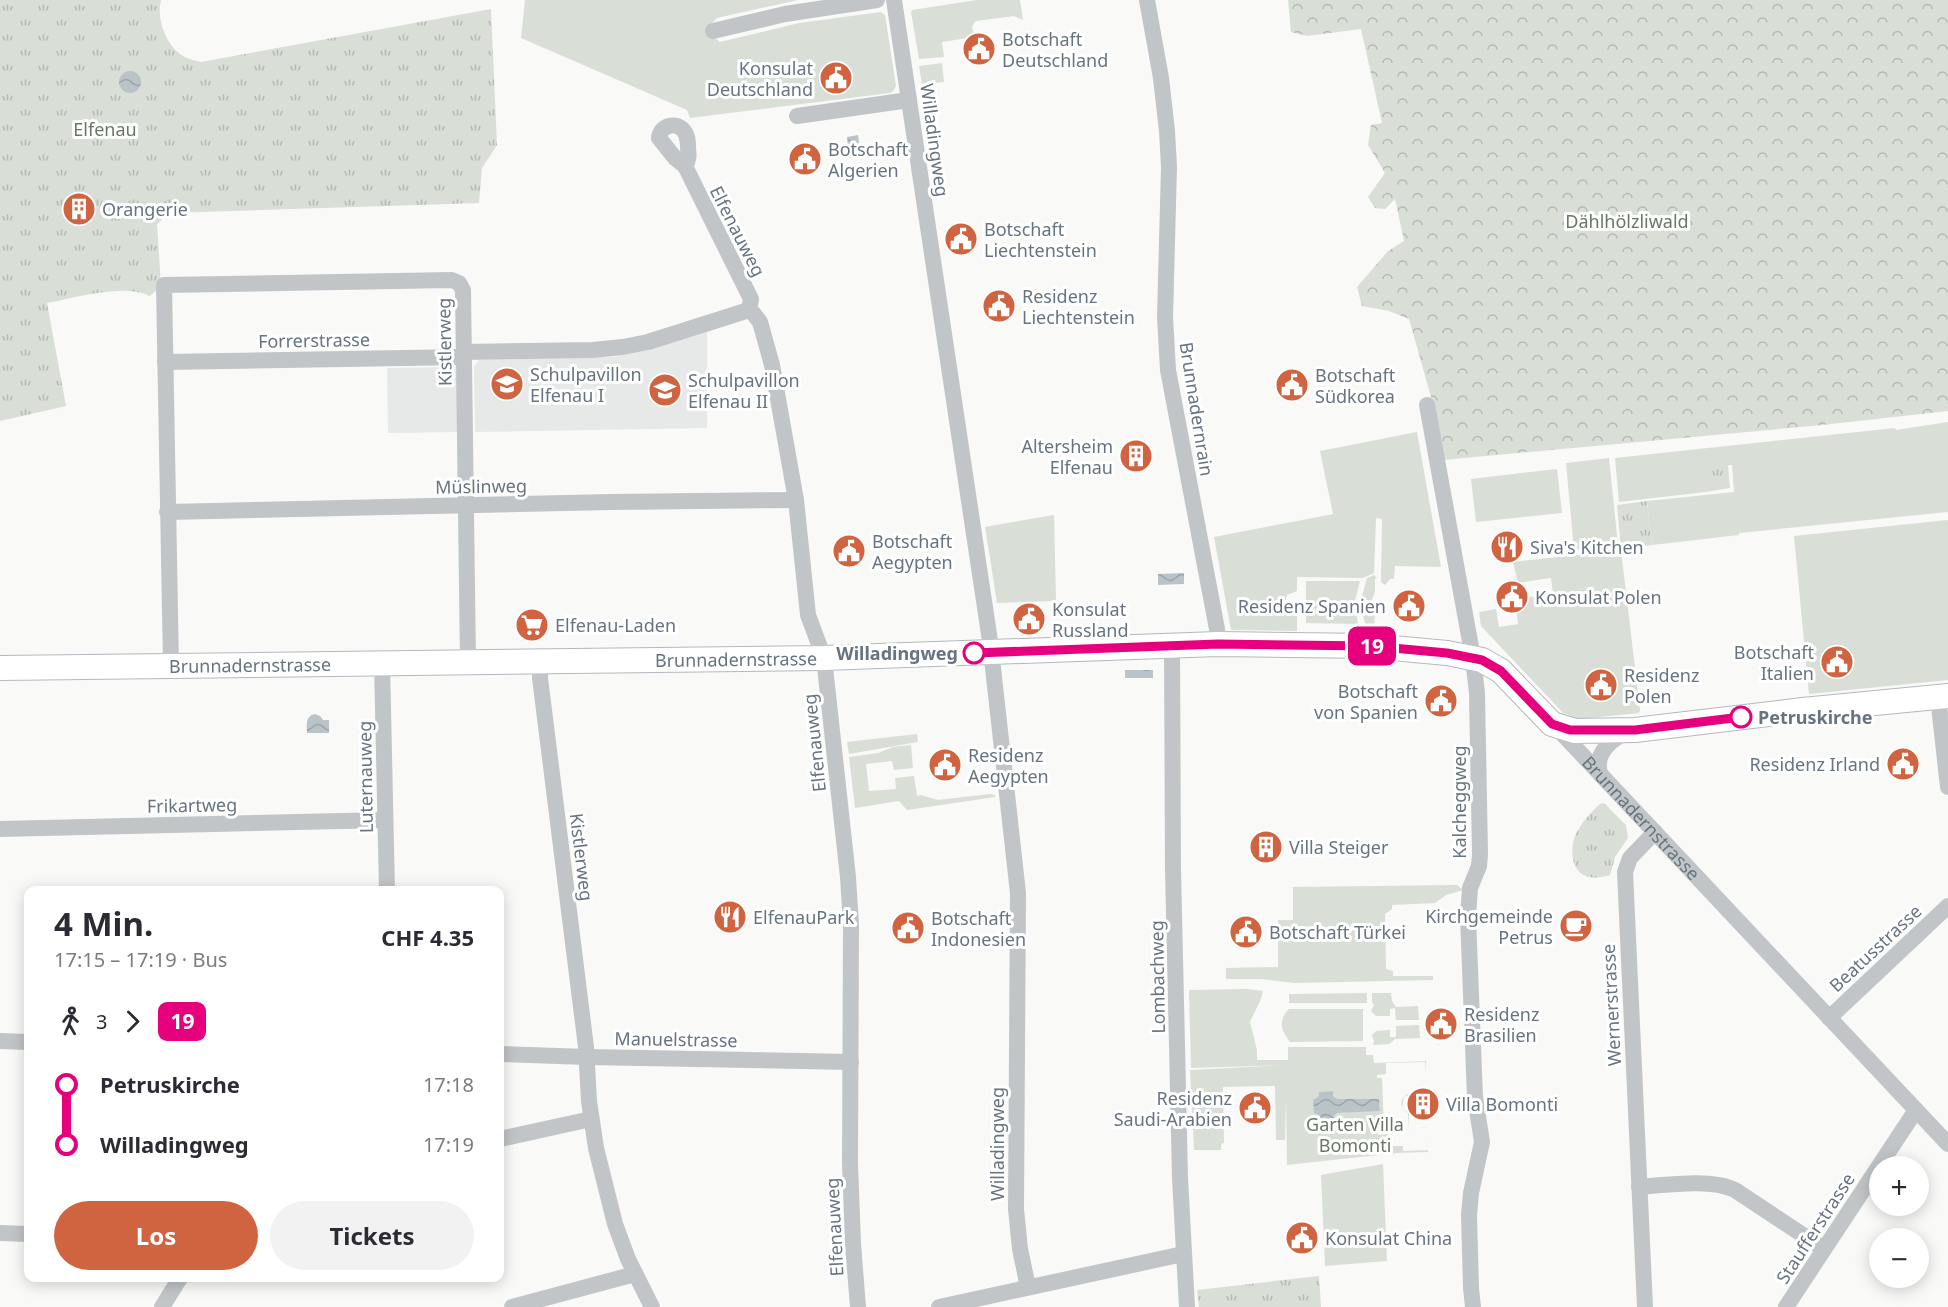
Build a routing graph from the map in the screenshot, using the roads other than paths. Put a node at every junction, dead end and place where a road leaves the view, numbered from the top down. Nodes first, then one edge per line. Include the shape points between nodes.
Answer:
1 (878, 0) edge
2 (894, 0) edge
3 (1147, 0) edge
4 (713, 31) dead end
5 (909, 100) junction
6 (797, 116) dead end
7 (685, 166) dead end
8 (749, 310) junction
9 (464, 354) junction
10 (165, 362) junction
11 (1427, 405) dead end
12 (796, 500) junction
13 (466, 506) junction
14 (168, 512) junction
15 (1218, 644) junction
16 (1172, 646) junction
17 (991, 653) junction
18 (824, 658) junction
19 (1473, 658) junction
20 (468, 661) junction
21 (540, 661) junction
22 (382, 663) junction
23 (171, 666) junction
24 (0, 668) edge
25 (1943, 696) edge
26 (1552, 724) junction
27 (1635, 730) junction
28 (1600, 773) junction
29 (1948, 787) edge
30 (385, 820) junction
31 (0, 828) edge
32 (1655, 832) junction
33 (387, 886) edge
34 (1948, 906) edge
35 (1829, 1018) junction
36 (0, 1041) edge
37 (24, 1042) edge
38 (504, 1054) edge
39 (587, 1057) junction
40 (851, 1062) junction
41 (1916, 1110) junction
42 (591, 1119) junction
43 (504, 1138) edge
44 (1948, 1144) edge
45 (1639, 1187) junction
46 (0, 1233) edge
47 (24, 1233) edge
48 (1824, 1249) junction
49 (1184, 1254) junction
50 (635, 1274) junction
51 (178, 1282) edge
52 (1028, 1287) junction
53 (162, 1307) edge
54 (512, 1307) edge
55 (652, 1307) edge
56 (858, 1307) edge
57 (939, 1307) edge
58 (1187, 1307) edge
59 (1473, 1307) edge
60 (1645, 1307) edge
61 (1786, 1307) edge

1 - 4 street via 785,14
2 - 5 street, Willadingweg
3 - 15 street, Brunnadernrain via 1168,141 1168,370
5 - 6 street
5 - 17 street, Willadingweg
7 - 8 street, Elfenauweg via 751,299
8 - 9 street, Forrerstrasse via 617,348
8 - 12 street, Elfenauweg via 760,321 772,365
9 - 10 street, Forrerstrasse
9 - 10 street, Kistlerweg via 463,290 455,280 164,285
9 - 13 street, Kistlerweg
10 - 14 street
11 - 19 street, Kalcheggweg
12 - 13 street, Müslinweg
12 - 18 street, Elfenauweg via 808,615
13 - 14 street, Müslinweg
13 - 20 street, Kistlerweg
14 - 23 street
15 - 16 street, Brunnadernstrasse
15 - 19 street, Brunnadernstrasse via 1371,646
16 - 17 street, Brunnadernstrasse
16 - 49 street, Lombachweg via 1173,869
17 - 18 street, Brunnadernstrasse
17 - 52 street, Willadingweg via 1018,898 1016,1209
18 - 21 street, Brunnadernstrasse
18 - 40 street, Elfenauweg via 850,900
19 - 26 street, Brunnadernstrasse via 1501,671
19 - 59 street, Kalcheggweg via 1480,854 1468,917 1474,1089 1482,1142 1469,1215
20 - 21 street, Brunnadernstrasse
20 - 22 street, Brunnadernstrasse
21 - 39 street, Kistlerweg
22 - 23 street, Brunnadernstrasse
22 - 30 street, Luternauweg
23 - 24 street, Brunnadernstrasse
25 - 27 street
25 - 29 street
26 - 27 street via 1575,731
26 - 28 street, Brunnadernstrasse
27 - 28 street via 1605,748 1598,764
28 - 32 street, Brunnadernstrasse
30 - 31 street, Frikartweg
30 - 33 street, Luternauweg
32 - 35 street, Brunnadernstrasse
32 - 45 street, Wernerstrasse via 1630,858 1625,872
34 - 35 street, Beatusstrasse
35 - 41 street, Brunnadernstrasse
36 - 37 street
38 - 39 street, Manuelstrasse
39 - 40 street, Manuelstrasse
39 - 42 street, Kistlerweg
40 - 56 street, Elfenauweg via 851,1201
41 - 44 street, Brunnadernstrasse
41 - 48 street, Staufferstrasse
42 - 43 street
42 - 50 street, Kistlerweg via 608,1200
45 - 48 street via 1725,1185
45 - 60 street, Wernerstrasse
46 - 47 street
48 - 61 street, Staufferstrasse
49 - 52 street
49 - 58 street, Lombachweg
50 - 54 street
50 - 55 street, Kistlerweg
51 - 53 street
52 - 57 street

